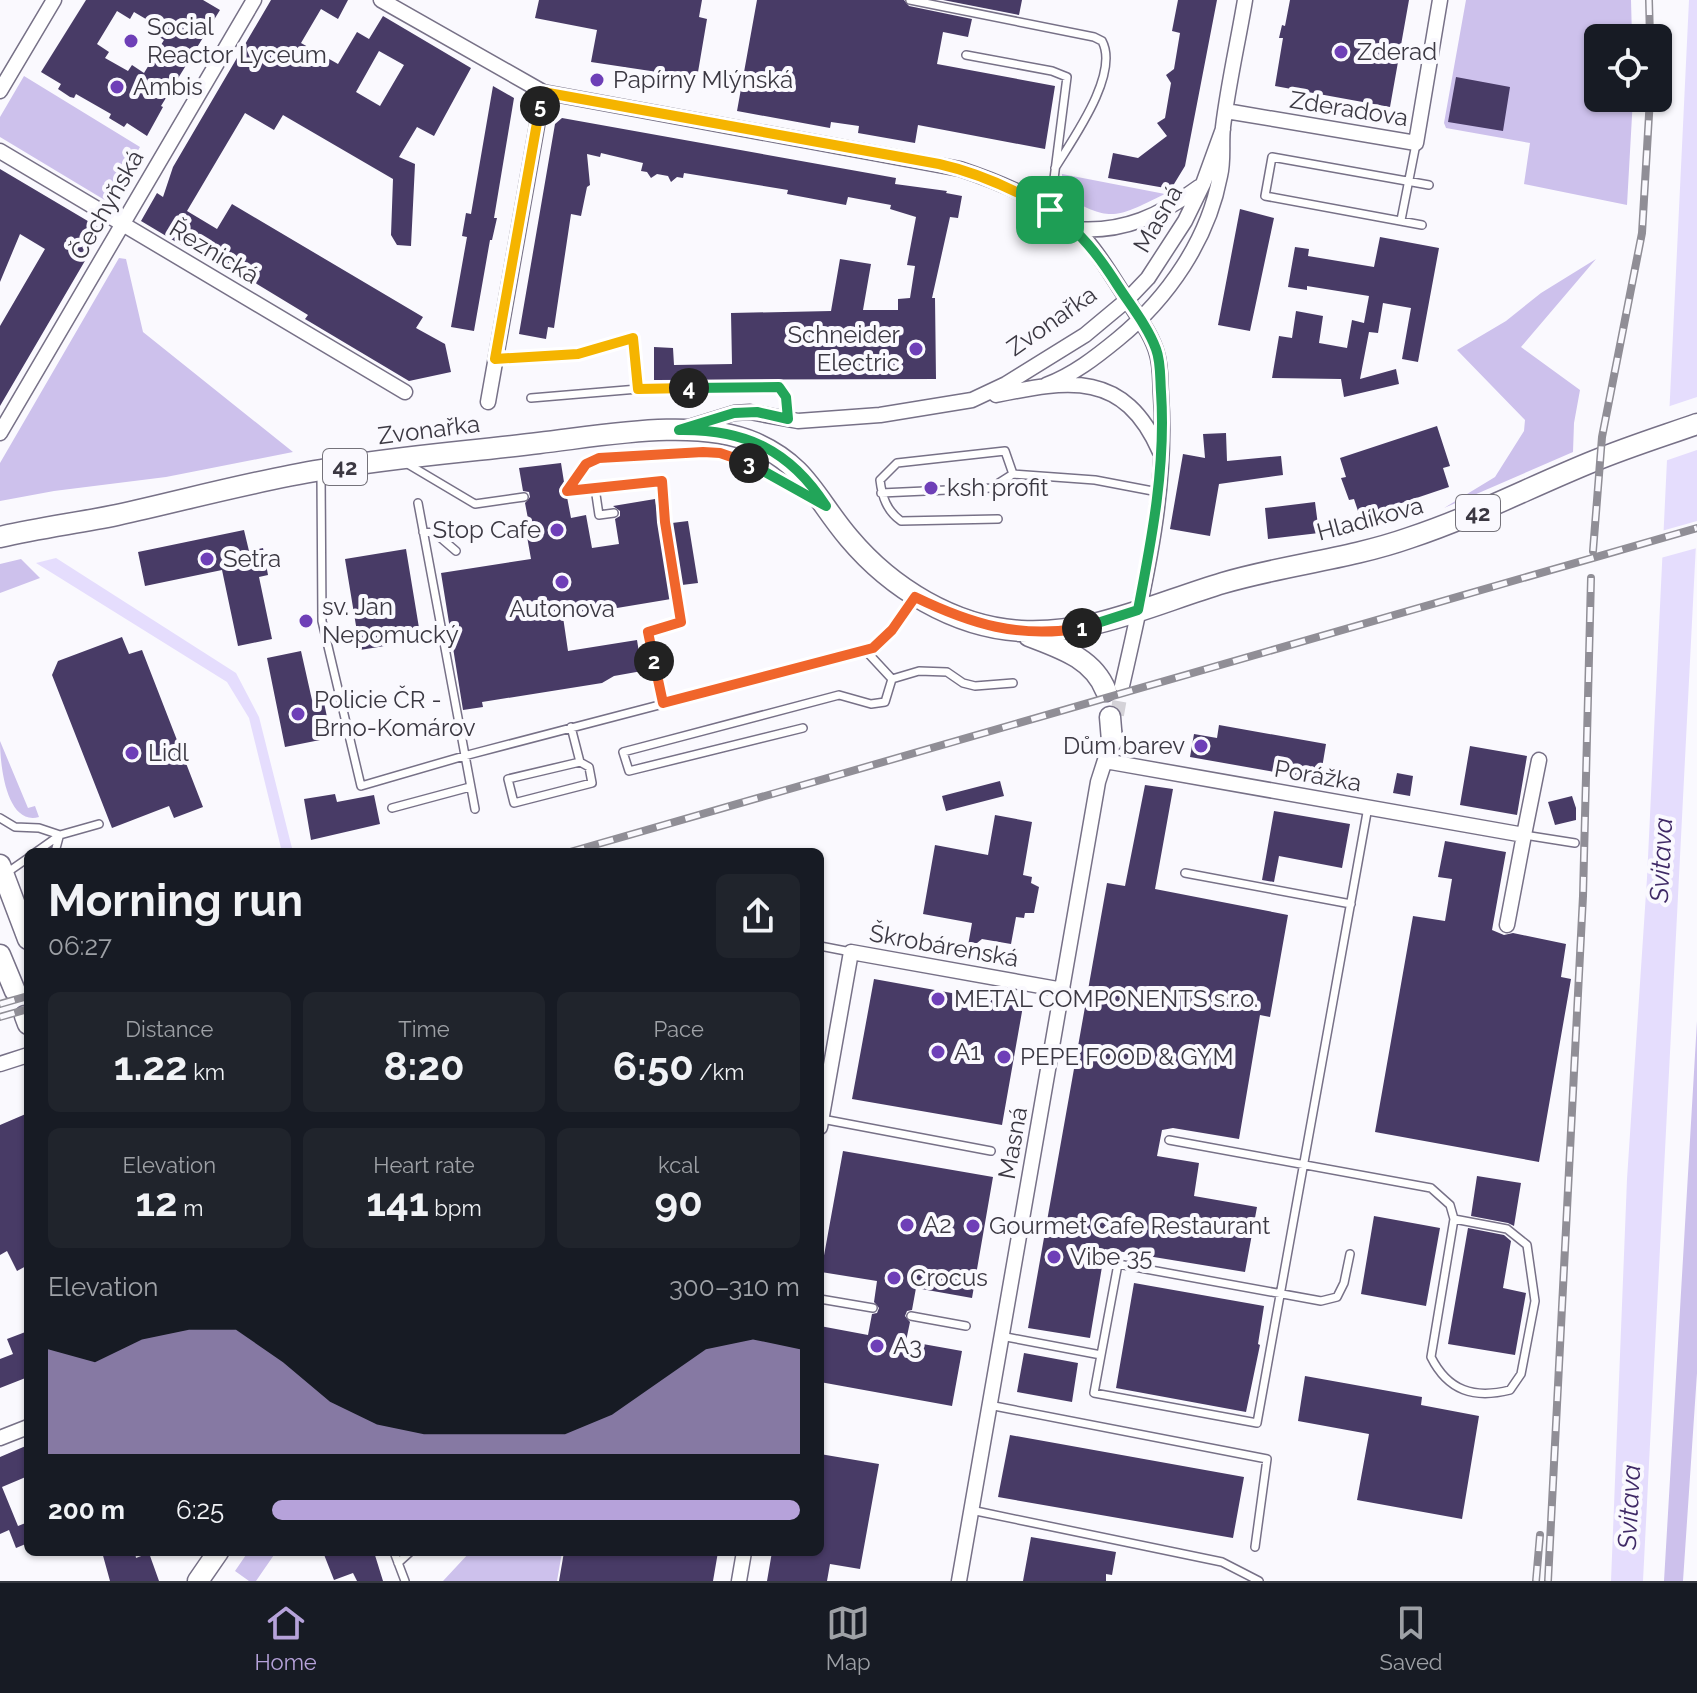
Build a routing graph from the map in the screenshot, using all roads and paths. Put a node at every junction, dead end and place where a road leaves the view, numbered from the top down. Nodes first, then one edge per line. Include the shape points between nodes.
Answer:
1 (54, 0) edge
2 (254, 0) edge
3 (381, 0) edge
4 (910, 0) edge
5 (1245, 0) edge
6 (1440, 0) edge
7 (966, 55) dead end
8 (0, 91) edge
9 (543, 92) junction
10 (1226, 111) junction
11 (1223, 129) junction
12 (1416, 143) junction
13 (0, 151) edge
14 (1055, 168) junction
15 (1408, 181) junction
16 (1203, 184) junction
17 (1429, 185) dead end
18 (1050, 210) junction
19 (1401, 220) junction
20 (122, 223) junction
21 (1422, 225) dead end
22 (1075, 229) junction
23 (1127, 300) junction
24 (1141, 321) junction
25 (495, 359) junction
26 (1046, 385) junction
27 (638, 389) junction
28 (405, 392) dead end
29 (531, 398) dead end
30 (972, 400) junction
31 (488, 402) dead end
32 (793, 420) junction
33 (1697, 424) edge
34 (679, 430) junction
35 (0, 433) edge
36 (1161, 455) junction
37 (401, 459) junction
38 (321, 470) junction
39 (1013, 474) junction
40 (595, 488) junction
41 (1158, 492) junction
42 (881, 493) junction
43 (524, 497) dead end
44 (418, 503) dead end
45 (666, 505) junction
46 (656, 506) dead end
47 (826, 506) junction
48 (614, 513) dead end
49 (998, 519) dead end
50 (423, 532) junction
51 (0, 537) edge
52 (456, 551) dead end
53 (915, 597) junction
54 (1138, 610) junction
55 (1014, 631) junction
56 (866, 651) junction
57 (892, 679) junction
58 (1013, 683) dead end
59 (1114, 689) joint
60 (663, 703) junction
61 (1113, 716) tunnel mouth
62 (571, 727) junction
63 (803, 728) dead end
64 (1112, 741) joint
65 (464, 756) junction
66 (1539, 760) dead end
67 (1105, 761) junction
68 (580, 762) junction
69 (470, 787) junction
70 (1368, 807) junction
71 (392, 808) dead end
72 (475, 809) dead end
73 (0, 818) edge
74 (99, 824) dead end
75 (60, 835) junction
76 (1524, 835) junction
77 (1575, 843) dead end
78 (42, 848) edge
79 (56, 848) edge
80 (24, 860) edge
81 (1, 872) edge
82 (1185, 873) dead end
83 (1351, 904) junction
84 (1507, 925) dead end
85 (24, 929) edge
86 (824, 947) edge
87 (851, 952) junction
88 (1, 958) edge
89 (1063, 990) junction
90 (15, 991) dead end
91 (24, 1056) edge
92 (0, 1064) edge
93 (824, 1105) edge
94 (824, 1123) edge
95 (1169, 1140) dead end
96 (991, 1151) dead end
97 (1304, 1164) junction
98 (1454, 1219) junction
99 (1350, 1254) dead end
100 (1280, 1294) junction
101 (824, 1300) edge
102 (873, 1308) dead end
103 (911, 1316) dead end
104 (966, 1326) dead end
105 (1001, 1336) junction
106 (1101, 1355) junction
107 (989, 1405) junction
108 (24, 1429) edge
109 (0, 1438) edge
110 (971, 1510) junction
111 (1255, 1547) dead end
112 (215, 1556) edge
113 (395, 1556) edge
114 (406, 1556) edge
115 (743, 1556) edge
116 (398, 1563) junction
117 (405, 1580) edge
118 (198, 1581) edge
119 (739, 1581) edge
120 (959, 1581) edge
121 (1259, 1581) edge

1 - 8 street
2 - 20 street, Čechyňská
3 - 9 street
4 - 14 lane via 1102,41 1106,55 1100,88
5 - 10 street, Masná
6 - 12 street, Zderadova
7 - 14 lane via 1067,77
9 - 18 street via 960,169
9 - 25 street
10 - 11 street, Masná
10 - 12 street, Zderadova
11 - 16 street, Masná
11 - 24 street, Masná via 1221,172 1204,227 1175,280
12 - 15 lane
13 - 20 street, Řeznická
14 - 18 lane
15 - 17 lane
15 - 19 lane
15 - 19 lane via 1272,157 1265,196
16 - 22 street via 1138,222 1105,230
16 - 23 street, Masná via 1163,258
18 - 22 street
19 - 21 lane
20 - 28 street, Řeznická
20 - 35 street, Čechyňská
22 - 23 street
23 - 24 street
23 - 30 street, Zvonařka via 1060,352
24 - 26 street, Zvonařka via 1068,376
24 - 36 street via 1159,362
25 - 27 lane via 578,354 633,338
25 - 31 street
26 - 30 street
26 - 36 street via 1086,385 1119,400 1146,425
27 - 29 lane
27 - 32 lane via 779,387
30 - 32 street, Zvonařka via 880,415
32 - 34 street, Zvonařka via 734,413
33 - 54 main road, Hladíkova / 42 via 1600,458 1404,540 1239,579
34 - 37 main road, Zvonařka / 42
34 - 47 main road, Zvonařka / 42 via 722,431 769,449 798,470
36 - 41 street
37 - 38 main road, Zvonařka / 42
37 - 43 lane via 475,504
38 - 51 main road, Zvonařka / 42
38 - 65 lane via 322,621 361,786
39 - 41 lane via 1095,480
39 - 42 lane via 991,488
39 - 42 lane via 1005,451 912,460 886,472
40 - 45 lane via 662,481
40 - 47 lane via 567,491 586,464 599,458 720,453 752,464
40 - 48 lane via 599,515
41 - 54 street
42 - 49 lane via 901,521
44 - 50 lane
45 - 46 lane
45 - 60 lane via 681,622 648,632
47 - 53 main road, Zvonařka / 42 via 862,552
50 - 52 lane via 435,533
50 - 65 lane
53 - 55 main road, Zvonařka / 42 via 955,616
53 - 56 lane via 886,637
54 - 55 main road, Zvonařka / 42 via 1080,629
54 - 59 street
55 - 59 main road via 1076,656
56 - 57 lane
56 - 60 lane
57 - 58 lane via 919,671 947,672 975,686
57 - 63 lane via 885,702 871,704 839,695 623,752 629,771
60 - 62 lane
61 - 64 main road
62 - 65 lane
62 - 68 lane
64 - 67 street, Masná
65 - 69 lane
66 - 76 street
67 - 70 street, Porážka
67 - 89 street, Masná
68 - 68 lane via 508,779 514,803 592,783 589,767
69 - 71 lane
69 - 72 lane
70 - 76 street, Porážka
70 - 83 lane
73 - 75 lane via 15,827
74 - 75 lane
75 - 78 lane
75 - 79 lane
76 - 77 lane
76 - 84 street
80 - 81 lane
81 - 85 main road
82 - 83 lane
83 - 97 lane
86 - 87 lane
87 - 89 street, Škrobárenská
87 - 93 street, Škrobárenská
88 - 90 main road
89 - 105 street, Masná
91 - 92 street
94 - 96 lane
95 - 97 lane
97 - 98 lane via 1431,1188 1450,1205
97 - 100 lane
98 - 98 lane via 1431,1357 1440,1375 1463,1390 1488,1395 1510,1390 1521,1374 1535,1301 1527,1245 1507,1229
99 - 100 lane via 1337,1297 1321,1301
100 - 106 lane via 1118,1264
100 - 106 lane via 1257,1423 1094,1393
101 - 102 lane
103 - 104 lane
105 - 106 lane
105 - 107 street, Masná
107 - 110 street, Masná
107 - 111 lane via 1267,1459
108 - 109 street
110 - 120 street, Masná
110 - 121 lane via 1222,1562
112 - 118 main road
113 - 116 lane
114 - 116 lane
115 - 119 street
116 - 117 lane

